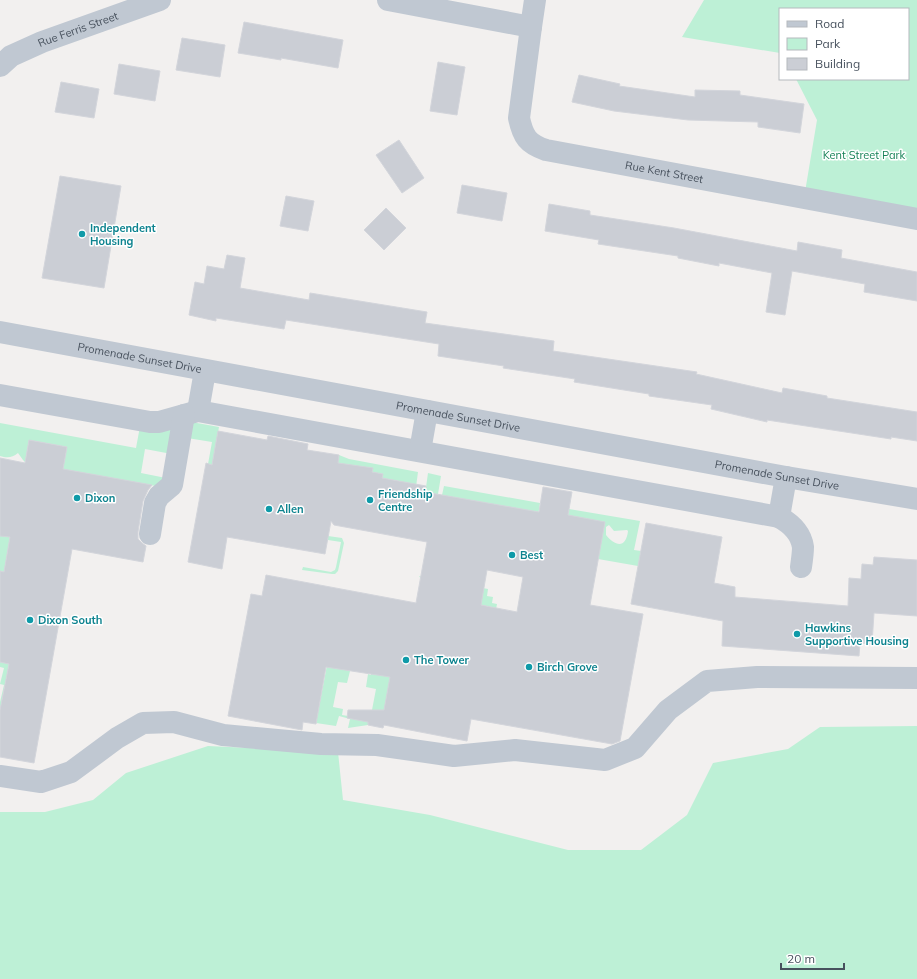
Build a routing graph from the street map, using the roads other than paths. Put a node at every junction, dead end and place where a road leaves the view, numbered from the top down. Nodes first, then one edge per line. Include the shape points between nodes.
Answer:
1 (160, 0) edge
2 (388, 0) edge
3 (536, 0) edge
4 (531, 27) junction
5 (0, 66) edge
6 (917, 219) edge
7 (0, 332) edge
8 (205, 370) junction
9 (0, 395) edge
10 (427, 411) junction
11 (191, 413) junction
12 (420, 451) junction
13 (786, 477) junction
14 (917, 499) edge
15 (779, 517) junction
16 (150, 534) dead end
17 (801, 567) dead end
18 (917, 678) edge
19 (0, 776) edge

1 - 5 street, Rue Ferris Street via 42,42 11,56
2 - 4 street
3 - 4 street, Rue Kent Street
4 - 6 street, Rue Kent Street via 519,118 526,138 536,147
7 - 8 street, Promenade Sunset Drive
8 - 10 street, Promenade Sunset Drive
8 - 11 street
9 - 11 street via 150,422
10 - 12 street
10 - 13 street, Promenade Sunset Drive
11 - 12 street
11 - 16 street via 172,485 155,502
12 - 15 street
13 - 14 street, Promenade Sunset Drive
13 - 15 street
15 - 17 street via 795,529 803,546
18 - 19 street via 757,677 707,681 668,710 635,748 604,760 515,750 454,756 377,746 223,735 174,722 143,723 117,738 71,772 41,782

